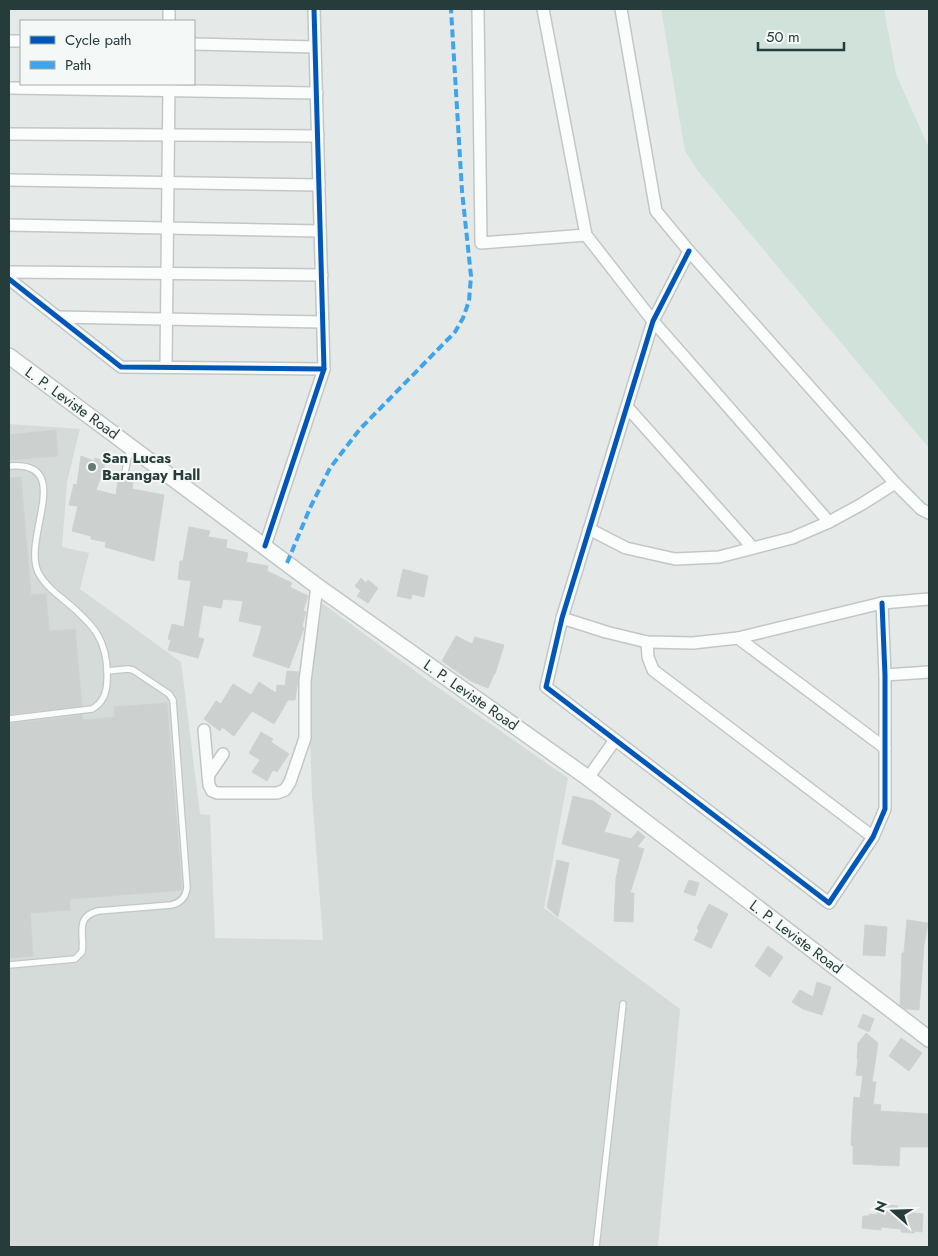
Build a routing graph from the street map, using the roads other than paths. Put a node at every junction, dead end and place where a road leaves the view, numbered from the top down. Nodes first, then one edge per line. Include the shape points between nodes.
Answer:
1 (314, 9) edge
2 (478, 9) edge
3 (543, 9) edge
4 (621, 9) edge
5 (195, 44) edge
6 (315, 47) junction
7 (168, 87) edge
8 (9, 88) edge
9 (317, 93) junction
10 (9, 134) edge
11 (168, 135) junction
12 (318, 136) junction
13 (9, 180) edge
14 (168, 182) junction
15 (319, 185) junction
16 (9, 225) edge
17 (167, 228) junction
18 (320, 231) junction
19 (586, 235) junction
20 (689, 251) junction
21 (9, 272) edge
22 (167, 274) junction
23 (322, 275) junction
24 (9, 279) edge
25 (57, 316) junction
26 (166, 319) junction
27 (323, 322) junction
28 (653, 322) junction
29 (9, 356) edge
30 (166, 367) junction
31 (324, 369) junction
32 (628, 408) junction
33 (130, 446) junction
34 (9, 466) edge
35 (124, 477) dead end
36 (895, 483) junction
37 (929, 513) edge
38 (829, 522) junction
39 (589, 529) junction
40 (265, 546) junction
41 (753, 548) junction
42 (317, 586) junction
43 (929, 599) edge
44 (882, 603) junction
45 (562, 618) junction
46 (738, 638) junction
47 (647, 642) junction
48 (107, 671) junction
49 (929, 672) edge
50 (885, 675) junction
51 (9, 718) edge
52 (204, 730) dead end
53 (616, 740) junction
54 (885, 748) junction
55 (223, 754) dead end
56 (208, 776) junction
57 (588, 778) junction
58 (873, 837) junction
59 (9, 965) edge
60 (623, 1004) dead end
61 (929, 1040) edge
62 (596, 1247) edge

1 - 6 street
2 - 19 street via 481,243
3 - 19 street
4 - 20 street via 656,211
5 - 6 street
6 - 9 street
7 - 8 street
7 - 9 street
7 - 11 street
9 - 12 street
10 - 11 street
11 - 12 street
11 - 14 street
12 - 15 street
13 - 14 street
14 - 15 street
14 - 17 street
15 - 18 street
16 - 17 street
17 - 18 street
17 - 22 street
18 - 23 street
19 - 28 street
20 - 28 street
20 - 36 street
21 - 22 street
22 - 23 street
22 - 26 street
23 - 27 street
24 - 25 street
25 - 26 street
25 - 30 street via 121,366
26 - 27 street
26 - 30 street
27 - 31 street
28 - 32 street
28 - 38 street
29 - 33 main road, L. P. Leviste Road
30 - 31 street
31 - 40 street
32 - 39 street
32 - 41 street
33 - 35 lane
33 - 40 main road, L. P. Leviste Road
34 - 48 lane via 28,466 43,480 44,496 34,550 36,567 51,590 98,633
36 - 37 street
36 - 38 street
38 - 41 street via 792,538
39 - 41 street via 626,548 675,559 719,557
39 - 45 street
40 - 42 main road, L. P. Leviste Road
42 - 56 street via 305,681 305,738 288,786 281,792 218,793 210,788
42 - 57 main road, L. P. Leviste Road
43 - 44 street
44 - 46 street
44 - 50 street
45 - 47 street
45 - 53 street via 546,686
46 - 47 street via 693,643
46 - 54 street
47 - 58 street via 648,657 654,670
48 - 51 lane via 104,696 92,709
48 - 59 lane via 133,670 173,700 186,895 171,905 91,913 82,924 83,949 75,959
49 - 50 street
50 - 54 street
52 - 56 street
53 - 57 street
53 - 58 street via 829,903
54 - 58 street via 885,809
55 - 56 street
57 - 61 main road, L. P. Leviste Road
60 - 62 lane

